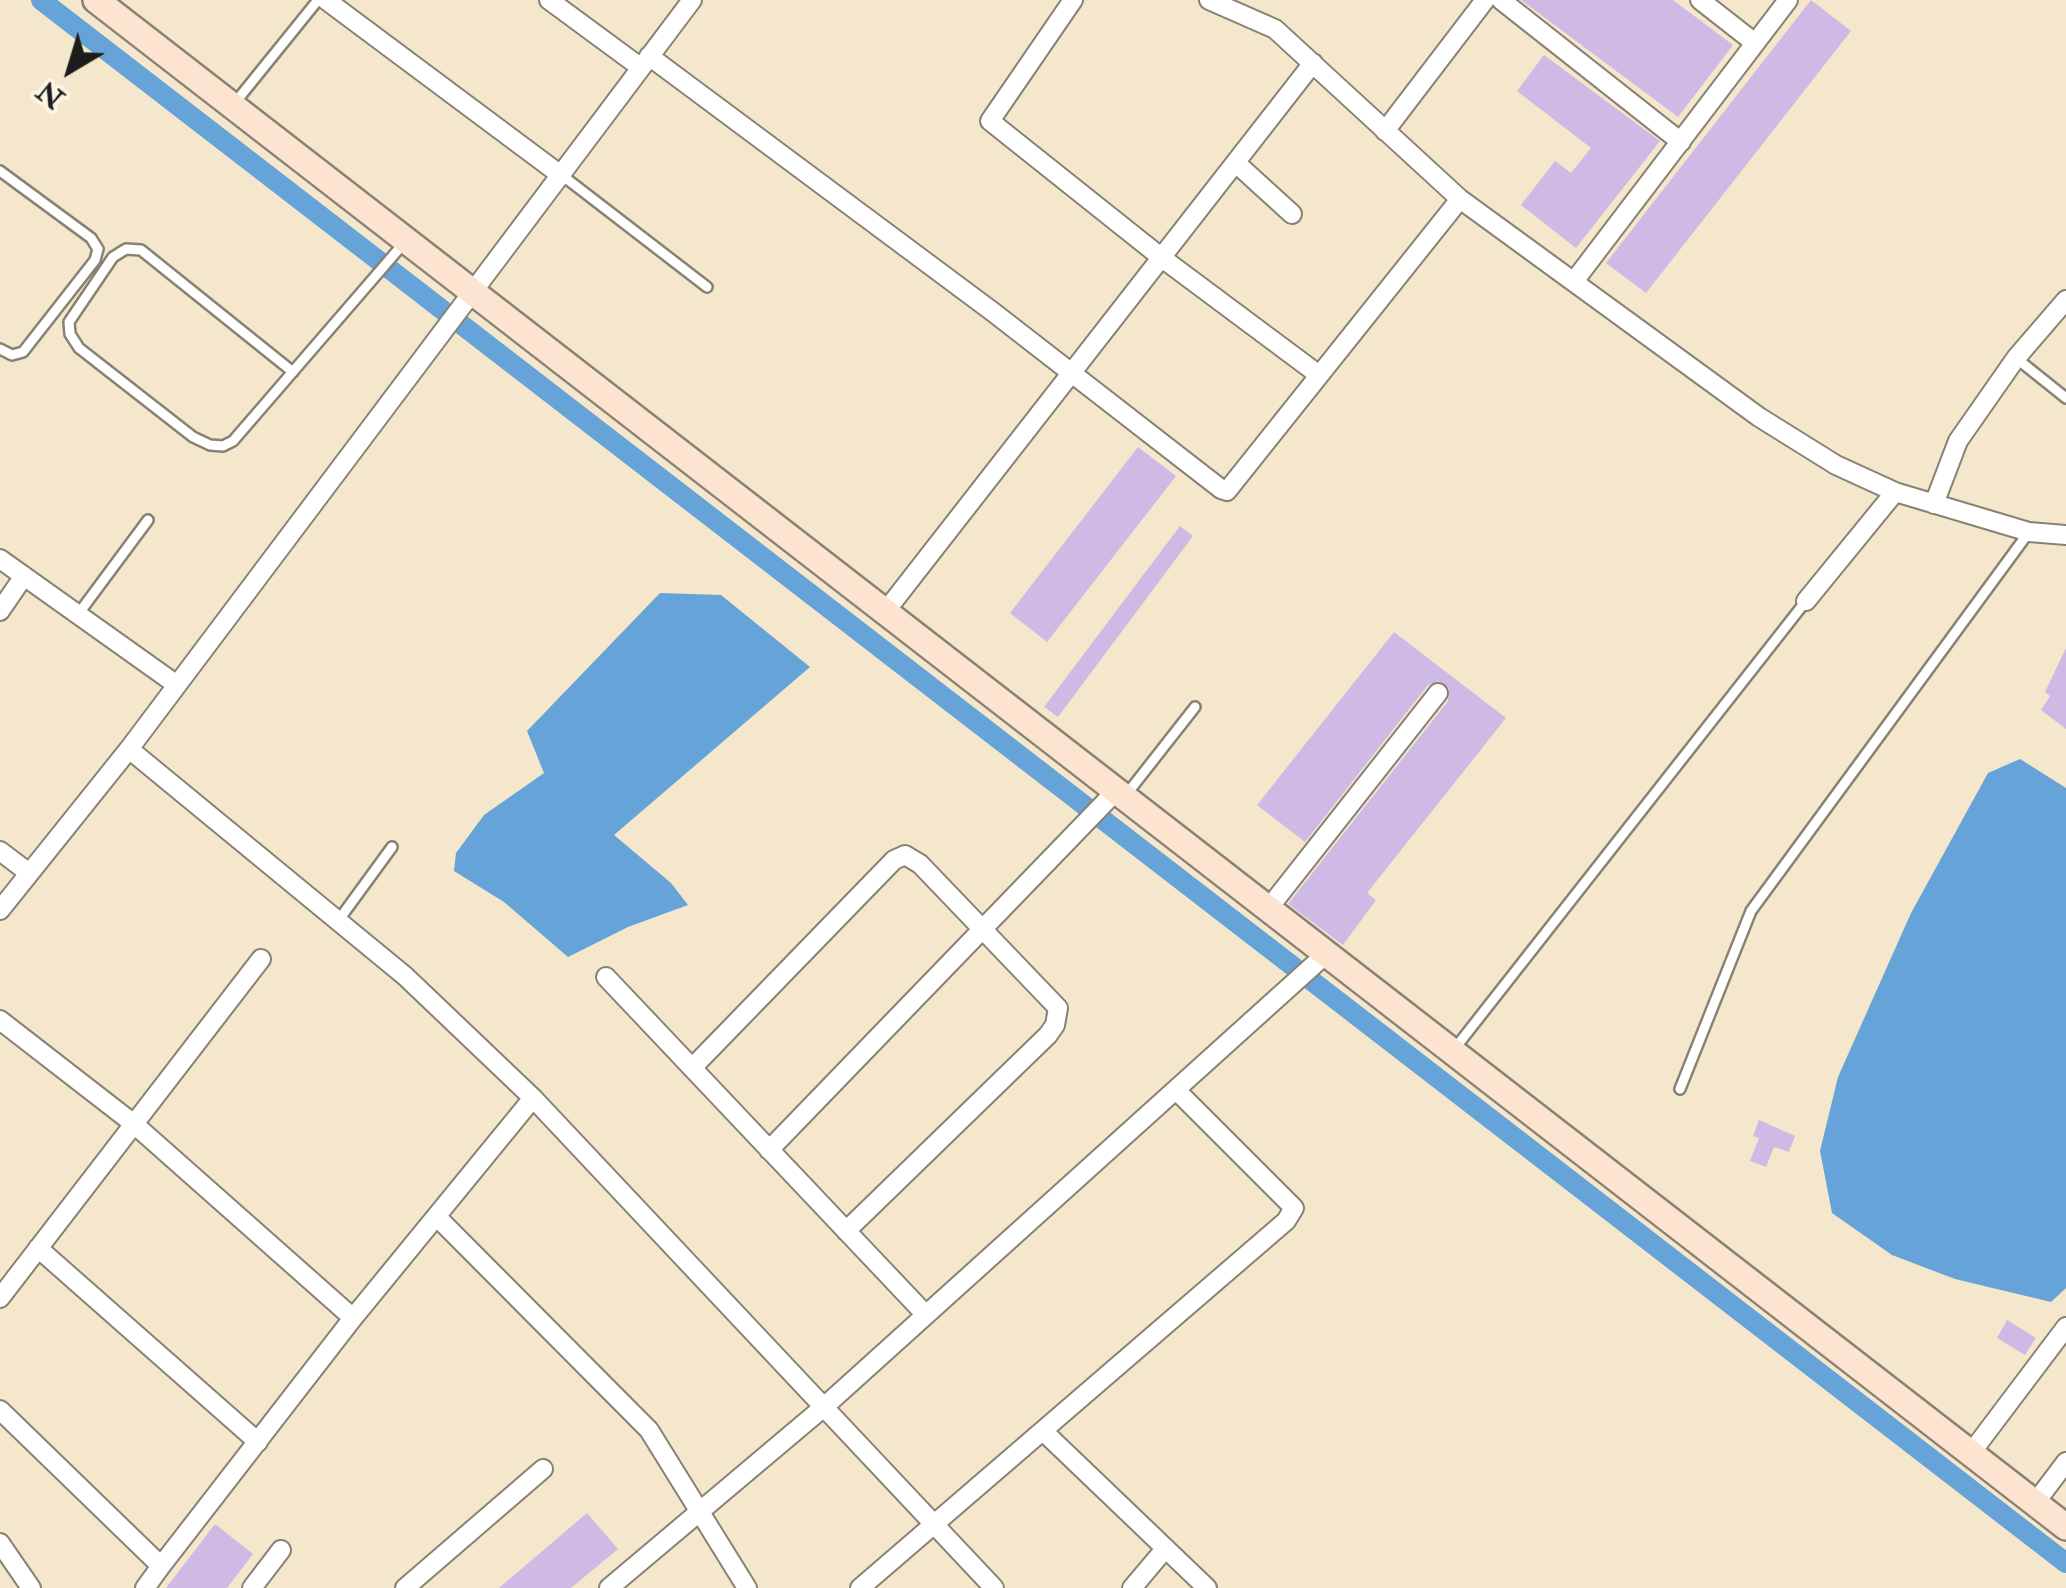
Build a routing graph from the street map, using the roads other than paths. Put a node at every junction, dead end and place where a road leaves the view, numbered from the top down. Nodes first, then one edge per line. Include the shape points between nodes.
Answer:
1 (96, 0) edge
2 (318, 0) edge
3 (326, 0) edge
4 (549, 0) edge
5 (692, 0) edge
6 (1073, 0) edge
7 (1209, 0) edge
8 (1486, 0) edge
9 (1501, 0) edge
10 (1700, 0) edge
11 (1788, 0) edge
12 (1755, 44) junction
13 (644, 62) junction
14 (1313, 63) junction
15 (233, 106) junction
16 (1385, 131) junction
17 (1681, 142) junction
18 (1236, 162) junction
19 (0, 171) edge
20 (562, 176) junction
21 (1460, 199) junction
22 (1292, 214) dead end
23 (400, 249) junction
24 (1162, 258) junction
25 (1576, 280) junction
26 (708, 287) dead end
27 (471, 297) junction
28 (2066, 300) edge
29 (0, 350) edge
30 (2016, 358) junction
31 (293, 372) junction
32 (1073, 373) junction
33 (1320, 375) junction
34 (2066, 398) edge
35 (1895, 492) junction
36 (1934, 504) junction
37 (148, 520) dead end
38 (2029, 532) junction
39 (2066, 534) edge
40 (0, 558) edge
41 (24, 576) junction
42 (1806, 601) joint
43 (0, 611) edge
44 (885, 612) junction
45 (79, 614) junction
46 (177, 686) junction
47 (1438, 693) dead end
48 (1195, 706) dead end
49 (129, 749) junction
50 (1116, 796) junction
51 (392, 847) dead end
52 (0, 851) edge
53 (29, 872) junction
54 (1268, 909) junction
55 (0, 910) edge
56 (338, 921) junction
57 (984, 930) junction
58 (261, 959) dead end
59 (1312, 967) junction
60 (606, 977) dead end
61 (0, 1020) edge
62 (1452, 1052) junction
63 (692, 1068) junction
64 (1680, 1089) dead end
65 (1176, 1091) junction
66 (533, 1098) junction
67 (134, 1124) junction
68 (769, 1150) junction
69 (437, 1217) junction
70 (846, 1231) junction
71 (38, 1248) junction
72 (0, 1298) edge
73 (925, 1314) junction
74 (353, 1318) junction
75 (2066, 1327) edge
76 (825, 1406) junction
77 (0, 1410) edge
78 (1043, 1432) junction
79 (258, 1442) junction
80 (1971, 1454) junction
81 (2066, 1462) edge
82 (543, 1469) dead end
83 (2035, 1503) junction
84 (698, 1514) junction
85 (936, 1524) junction
86 (2066, 1527) edge
87 (0, 1542) edge
88 (1165, 1549) junction
89 (281, 1550) dead end
90 (161, 1566) junction
91 (31, 1588) edge
92 (145, 1588) edge
93 (252, 1588) edge
94 (405, 1588) edge
95 (609, 1588) edge
96 (747, 1588) edge
97 (860, 1588) edge
98 (994, 1588) edge
99 (1132, 1588) edge
100 (1207, 1588) edge

1 - 15 street
2 - 15 lane
3 - 20 street
4 - 13 street
5 - 13 street
6 - 24 street via 990,121
7 - 14 street via 1275,30
8 - 16 street
9 - 17 street
10 - 12 street
11 - 12 street
12 - 17 street
13 - 20 street
13 - 32 street
14 - 16 street
14 - 18 street
15 - 23 street
16 - 21 street
17 - 25 street
18 - 22 street
18 - 24 street
19 - 29 lane via 98,249 24,352
20 - 26 lane
20 - 27 street
21 - 25 street
21 - 33 street
23 - 27 street
23 - 31 lane
24 - 32 street
24 - 33 street
25 - 35 street via 1759,418
27 - 44 street
27 - 46 street
28 - 30 street
30 - 34 lane
30 - 36 street via 1958,441
31 - 31 lane via 140,250 113,257 69,322 79,348 210,445 233,441
32 - 33 street via 1227,491
32 - 44 street
35 - 36 street
35 - 42 street
36 - 38 street
37 - 45 lane
38 - 39 street
38 - 64 lane via 1752,911
40 - 41 street
41 - 43 street
41 - 45 street
42 - 62 lane
44 - 50 street
45 - 46 street
46 - 49 street
47 - 54 street
48 - 50 lane
49 - 53 street
49 - 56 street
50 - 54 street
50 - 57 street
51 - 56 lane
52 - 53 street
53 - 55 street
54 - 59 street
56 - 66 street
57 - 63 street via 920,864 905,855 894,860
57 - 68 street
57 - 70 street via 1058,1008 1056,1025
58 - 67 street
59 - 62 street
59 - 65 street
60 - 63 street
61 - 67 street
62 - 80 street
63 - 68 street
65 - 73 street
65 - 78 street via 1294,1208
66 - 69 street
66 - 76 street
67 - 71 street
67 - 74 street
68 - 70 street
69 - 74 street
69 - 84 street via 649,1430
70 - 73 street
71 - 72 street
71 - 79 street
73 - 76 street
74 - 79 street
75 - 80 street
76 - 84 street
76 - 85 street
77 - 90 street
78 - 85 street
78 - 88 street
79 - 90 street
80 - 83 street
81 - 83 street
82 - 94 street
83 - 86 street
84 - 95 street
84 - 96 street
85 - 97 street
85 - 98 street
87 - 91 street
88 - 99 street
88 - 100 street
89 - 93 street
90 - 92 street

